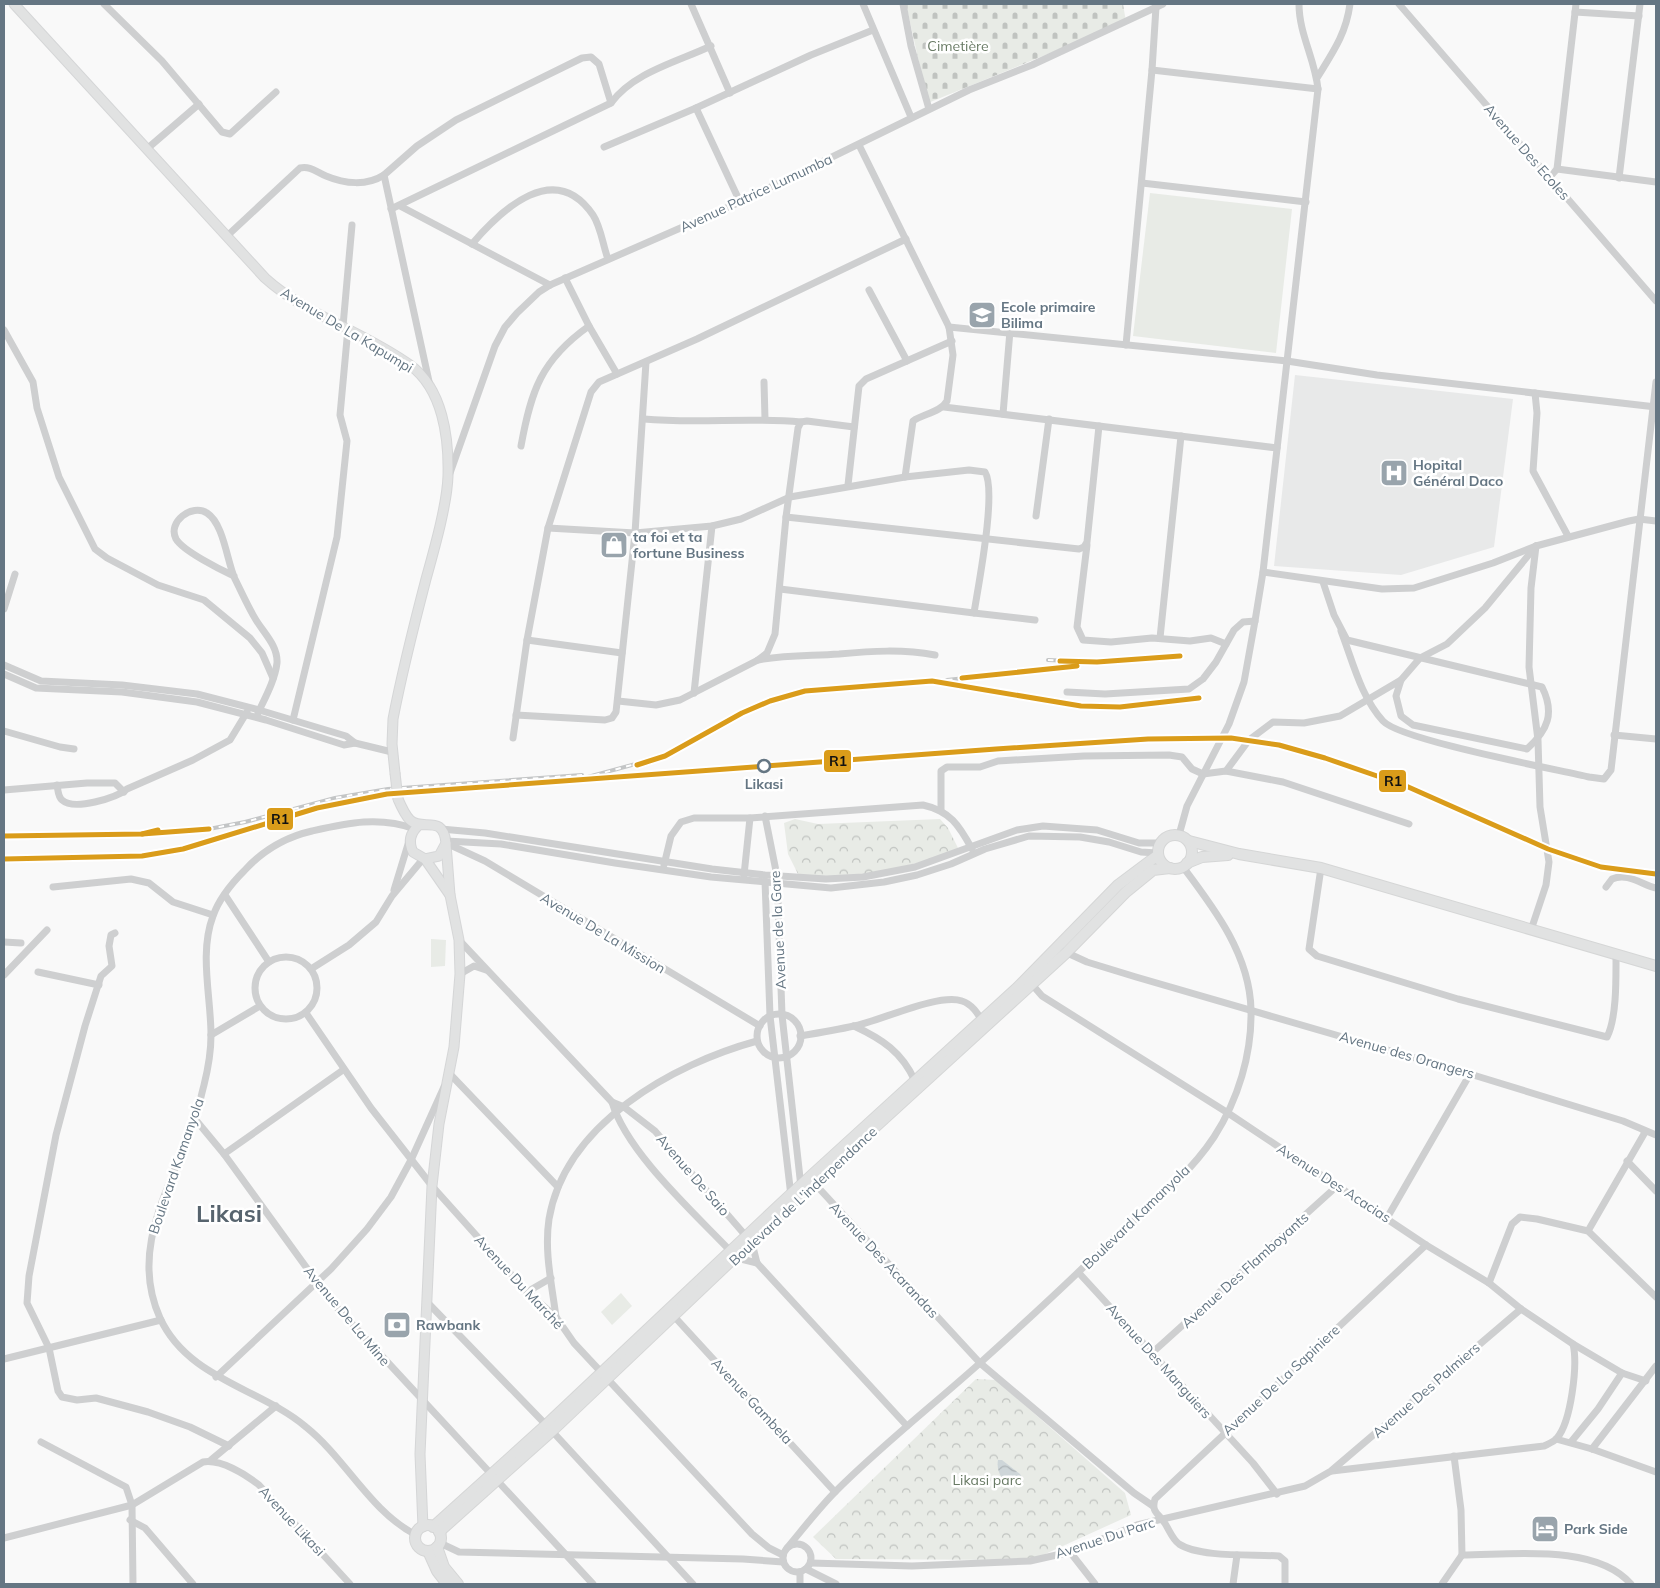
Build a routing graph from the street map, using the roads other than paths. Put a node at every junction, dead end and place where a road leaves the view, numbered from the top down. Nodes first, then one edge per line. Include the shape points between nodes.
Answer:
1 (14, 4) edge
2 (104, 4) edge
3 (691, 4) edge
4 (863, 4) edge
5 (903, 4) edge
6 (1299, 4) edge
7 (1350, 4) edge
8 (1399, 4) edge
9 (1640, 4) edge
10 (1160, 5) edge
11 (1575, 8) edge
12 (1639, 16) junction
13 (873, 30) junction
14 (711, 46) junction
15 (1152, 70) junction
16 (1317, 78) junction
17 (1318, 89) junction
18 (276, 92) dead end
19 (730, 93) junction
20 (611, 103) junction
21 (199, 104) junction
22 (696, 108) junction
23 (929, 109) junction
24 (912, 117) junction
25 (859, 145) junction
26 (604, 147) dead end
27 (148, 148) junction
28 (1557, 169) junction
29 (384, 175) junction
30 (1549, 178) junction
31 (1620, 178) junction
32 (1656, 182) edge
33 (1142, 184) junction
34 (740, 202) junction
35 (1306, 202) junction
36 (400, 206) junction
37 (391, 209) junction
38 (352, 225) dead end
39 (227, 236) junction
40 (906, 239) junction
41 (472, 244) junction
42 (608, 259) junction
43 (565, 278) junction
44 (550, 285) junction
45 (869, 290) dead end
46 (1656, 301) edge
47 (589, 326) junction
48 (346, 327) junction
49 (949, 327) junction
50 (4, 330) edge
51 (1010, 332) junction
52 (952, 341) junction
53 (1126, 345) junction
54 (907, 361) junction
55 (1287, 361) junction
56 (646, 362) junction
57 (617, 374) junction
58 (764, 382) dead end
59 (1656, 382) edge
60 (430, 386) junction
61 (1535, 393) junction
62 (944, 406) junction
63 (1655, 407) edge
64 (1003, 414) junction
65 (644, 419) junction
66 (766, 419) junction
67 (1049, 419) junction
68 (801, 422) junction
69 (1099, 426) junction
70 (854, 427) junction
71 (1181, 436) junction
72 (521, 446) dead end
73 (1277, 448) junction
74 (905, 477) junction
75 (448, 478) junction
76 (848, 486) junction
77 (790, 496) junction
78 (1036, 516) dead end
79 (786, 517) junction
80 (1639, 519) junction
81 (1656, 522) edge
82 (712, 526) junction
83 (548, 528) junction
84 (635, 533) junction
85 (1568, 536) junction
86 (984, 538) junction
87 (1087, 542) junction
88 (1536, 546) junction
89 (1263, 572) junction
90 (16, 574) dead end
91 (234, 576) junction
92 (1323, 582) junction
93 (780, 590) junction
94 (4, 609) edge
95 (974, 613) junction
96 (1035, 620) dead end
97 (1255, 621) junction
98 (1341, 631) junction
99 (1160, 638) junction
100 (527, 640) junction
101 (1226, 644) junction
102 (622, 653) junction
103 (935, 655) dead end
104 (1420, 658) junction
105 (758, 660) junction
106 (4, 665) edge
107 (4, 674) edge
108 (273, 678) junction
109 (1401, 680) junction
110 (1531, 684) junction
111 (122, 688) junction
112 (1067, 692) dead end
113 (694, 693) junction
114 (1368, 700) junction
115 (618, 701) junction
116 (259, 710) junction
117 (247, 711) junction
118 (516, 715) junction
119 (256, 718) junction
120 (293, 720) junction
121 (4, 731) edge
122 (1614, 735) junction
123 (512, 738) dead end
124 (1656, 739) edge
125 (1538, 740) junction
126 (354, 743) junction
127 (74, 749) dead end
128 (392, 752) junction
129 (1538, 765) junction
130 (1226, 770) junction
131 (1203, 774) junction
132 (56, 785) junction
133 (4, 790) edge
134 (124, 792) junction
135 (941, 809) junction
136 (765, 816) junction
137 (750, 818) junction
138 (1409, 824) dead end
139 (415, 829) junction
140 (441, 829) junction
141 (1113, 834) junction
142 (1179, 835) junction
143 (1188, 841) junction
144 (1109, 842) junction
145 (446, 843) junction
146 (972, 850) junction
147 (1158, 850) junction
148 (1239, 854) junction
149 (424, 859) junction
150 (664, 865) junction
151 (1185, 865) junction
152 (1170, 868) junction
153 (1321, 868) junction
154 (744, 872) junction
155 (765, 875) junction
156 (777, 876) junction
157 (893, 876) junction
158 (744, 880) junction
159 (765, 884) junction
160 (777, 885) junction
161 (53, 887) dead end
162 (1606, 887) dead end
163 (1656, 888) edge
164 (225, 895) junction
165 (450, 895) junction
166 (392, 896) junction
167 (213, 915) junction
168 (47, 930) dead end
169 (1531, 930) junction
170 (115, 933) dead end
171 (459, 940) junction
172 (4, 942) edge
173 (21, 943) dead end
174 (1062, 951) junction
175 (1616, 955) junction
176 (269, 962) junction
177 (1656, 966) edge
178 (311, 968) junction
179 (489, 970) junction
180 (38, 972) dead end
181 (460, 974) junction
182 (4, 975) edge
183 (1029, 982) junction
184 (99, 985) junction
185 (260, 1006) junction
186 (1251, 1010) junction
187 (306, 1013) junction
188 (782, 1015) junction
189 (770, 1016) junction
190 (984, 1024) junction
191 (760, 1026) junction
192 (854, 1026) junction
193 (211, 1035) junction
194 (800, 1036) junction
195 (757, 1041) junction
196 (786, 1057) junction
197 (774, 1058) junction
198 (343, 1070) junction
199 (449, 1073) junction
200 (1470, 1074) junction
201 (915, 1081) junction
202 (612, 1102) junction
203 (624, 1107) junction
204 (1228, 1113) junction
205 (616, 1114) junction
206 (195, 1119) junction
207 (1644, 1130) junction
208 (1656, 1134) edge
209 (224, 1154) junction
210 (411, 1160) junction
211 (1627, 1161) junction
212 (815, 1184) junction
213 (432, 1186) junction
214 (558, 1187) junction
215 (1336, 1187) junction
216 (801, 1190) junction
217 (1656, 1191) edge
218 (792, 1199) junction
219 (1387, 1218) junction
220 (1588, 1231) junction
221 (749, 1240) junction
222 (1426, 1245) junction
223 (734, 1255) junction
224 (757, 1264) junction
225 (1078, 1273) junction
226 (551, 1278) junction
227 (316, 1282) junction
228 (1489, 1283) junction
229 (527, 1292) junction
230 (1656, 1297) edge
231 (428, 1303) junction
232 (1521, 1308) junction
233 (671, 1313) junction
234 (556, 1317) junction
235 (161, 1320) junction
236 (1573, 1344) junction
237 (49, 1348) junction
238 (1153, 1352) junction
239 (4, 1359) edge
240 (980, 1364) junction
241 (1656, 1366) edge
242 (1622, 1373) junction
243 (604, 1375) junction
244 (216, 1377) junction
245 (1646, 1381) junction
246 (422, 1401) junction
247 (276, 1406) junction
248 (907, 1426) junction
249 (549, 1428) junction
250 (1224, 1433) junction
251 (1556, 1439) junction
252 (41, 1442) dead end
253 (1570, 1442) junction
254 (229, 1446) junction
255 (1592, 1448) junction
256 (1454, 1456) junction
257 (211, 1460) junction
258 (1331, 1471) junction
259 (1656, 1472) edge
260 (495, 1478) junction
261 (835, 1492) junction
262 (1277, 1494) junction
263 (132, 1505) junction
264 (1153, 1506) junction
265 (1163, 1519) junction
266 (130, 1520) junction
267 (431, 1529) junction
268 (416, 1535) junction
269 (4, 1538) edge
270 (435, 1547) junction
271 (1070, 1552) junction
272 (566, 1554) junction
273 (784, 1555) junction
274 (1237, 1555) junction
275 (1462, 1556) junction
276 (669, 1558) junction
277 (806, 1568) junction
278 (133, 1584) edge
279 (193, 1584) edge
280 (350, 1584) edge
281 (447, 1584) edge
282 (458, 1584) edge
283 (593, 1584) edge
284 (693, 1584) edge
285 (800, 1584) edge
286 (836, 1584) edge
287 (1095, 1584) edge
288 (1233, 1584) edge
289 (1285, 1584) edge
290 (1442, 1584) edge
291 (1630, 1584) edge

1 - 27 main road, Avenue De La Kapumpi
2 - 21 street via 162,61
3 - 14 street
4 - 13 street
5 - 23 street
6 - 16 street via 1302,32
7 - 16 street via 1344,32
8 - 30 street, Avenue Des Ecoles
9 - 12 street
10 - 15 street
10 - 23 street, Avenue Patrice Lumumba
11 - 12 street
11 - 28 street
12 - 31 street
13 - 19 street
13 - 24 street
14 - 19 street
14 - 20 street via 634,81 620,90
15 - 17 street
15 - 33 street
16 - 17 street
17 - 35 street
18 - 21 street via 230,134 222,132
19 - 22 street
20 - 29 street via 599,64 591,57 582,58 456,120 417,146
20 - 36 street
21 - 27 street
22 - 26 street
22 - 34 street
23 - 24 street, Avenue Patrice Lumumba
24 - 25 street, Avenue Patrice Lumumba
25 - 34 street, Avenue Patrice Lumumba
25 - 40 street
27 - 39 main road, Avenue De La Kapumpi
28 - 30 street
28 - 31 street
29 - 37 street
29 - 39 street via 374,182 364,183 300,168
30 - 46 street, Avenue Des Ecoles
31 - 32 street
33 - 35 street
33 - 53 street
34 - 42 street, Avenue Patrice Lumumba
35 - 55 street
36 - 37 street
36 - 41 street
37 - 60 street
38 - 48 street
39 - 48 main road, Avenue De La Kapumpi via 265,278 288,297
40 - 49 street
40 - 56 street
41 - 42 street via 502,212 534,192 560,190 584,204 595,217
41 - 44 street
42 - 43 street, Avenue Patrice Lumumba
43 - 44 street, Avenue Patrice Lumumba
43 - 47 street
44 - 75 street, Avenue Patrice Lumumba via 516,313 494,346
45 - 54 street
47 - 57 street
47 - 72 street via 560,349 546,367 534,393
48 - 60 main road, Avenue De La Kapumpi via 410,365
48 - 120 street via 340,415 347,441 337,537
49 - 51 street
49 - 52 street
50 - 108 street via 33,382 37,408 59,477 95,548 107,558 158,585 204,600 250,638
51 - 53 street
51 - 64 street
52 - 54 street
52 - 62 street via 949,395
53 - 55 street
54 - 70 street via 866,379 859,386
55 - 61 street
55 - 73 street
56 - 57 street
56 - 65 street
57 - 83 street via 599,382 591,392
58 - 66 street
59 - 63 street
60 - 75 main road, Avenue De La Kapumpi via 440,409
61 - 63 street
61 - 85 street via 1537,414 1533,471
62 - 64 street
62 - 74 street via 913,421
63 - 80 street
64 - 67 street
65 - 66 street via 679,422
65 - 84 street
66 - 68 street
67 - 69 street
67 - 78 street
68 - 70 street
68 - 77 street
69 - 71 street
69 - 87 street
70 - 76 street
71 - 73 street
71 - 99 street
73 - 89 street
74 - 76 street
74 - 86 street via 969,470 985,472 990,488
75 - 128 main road, Avenue De La Kapumpi via 436,544 396,702
76 - 77 street
77 - 79 street
77 - 82 street via 740,519
79 - 86 street
79 - 93 street
80 - 81 street
80 - 85 street
80 - 122 street
82 - 84 street
82 - 113 street
83 - 84 street
83 - 100 street
84 - 102 street
85 - 88 street
86 - 87 street via 1079,549
86 - 95 street
87 - 99 street via 1077,627 1083,640 1111,642
88 - 92 street via 1414,588 1382,589
88 - 104 street via 1485,608 1447,644
88 - 110 street via 1531,588
89 - 92 street
89 - 97 street
90 - 94 street
91 - 91 street via 216,524 208,513 188,512 179,519 174,528 176,538 183,546
91 - 108 street via 275,648 277,663
92 - 98 street
93 - 95 street
93 - 105 street via 775,634 767,652
95 - 96 street
97 - 101 street via 1243,622
97 - 131 street via 1244,682 1229,724
98 - 104 street via 1348,640 1358,644
98 - 114 street
99 - 101 street via 1190,641 1211,638
100 - 102 street
100 - 118 street
101 - 112 street via 1203,679 1189,689 1105,694
102 - 115 street
103 - 105 street via 864,651 790,654
104 - 109 street
104 - 110 street
105 - 113 street
106 - 111 street via 41,681
107 - 111 street via 36,688
108 - 116 street
109 - 114 street
109 - 125 street via 1396,696 1401,716 1414,725 1527,749
110 - 125 street
110 - 125 street via 1542,687 1550,702 1548,722
111 - 117 street via 177,694
113 - 115 street via 656,705
114 - 129 street via 1384,723 1405,734
114 - 130 street via 1340,716 1304,723 1273,722 1249,740
115 - 118 street via 612,718 605,720
116 - 117 street
116 - 119 street
116 - 120 street
117 - 119 street
117 - 134 street via 230,740
118 - 123 street
119 - 126 street via 344,745
120 - 126 street via 346,736
121 - 127 street
122 - 124 street
122 - 129 street via 1611,770 1604,779
125 - 129 street
126 - 128 street
128 - 139 main road, Avenue De La Kapumpi, bridge via 398,799
129 - 169 street via 1540,807 1549,862 1546,885
130 - 131 street
130 - 138 street via 1283,782
131 - 135 street via 1192,769 1182,757 1170,755 998,761 980,767 947,767 941,771
131 - 142 street via 1187,806
132 - 133 street
132 - 134 street via 115,783
132 - 134 street via 60,799 80,804 109,799
135 - 136 street via 923,805
135 - 146 street
136 - 137 street
136 - 156 street, Avenue de la Gare
137 - 150 street via 694,818 681,822 671,836
137 - 154 street
139 - 140 main road via 433,824
139 - 149 main road via 410,846
139 - 164 street, Boulevard Kamanyola via 386,821 329,827 288,838 250,864
139 - 166 street
140 - 145 main road
140 - 150 street via 485,833
141 - 144 street
141 - 146 street via 1043,826 1017,830
141 - 147 street
142 - 143 highway
142 - 147 highway via 1168,836
143 - 148 highway
143 - 151 highway via 1192,852
144 - 146 street via 1037,835
144 - 147 street via 1141,852
145 - 149 main road via 438,856
145 - 150 street via 501,844 615,863
145 - 165 main road
145 - 191 street, Avenue De La Mission via 485,862
146 - 157 street
147 - 152 highway via 1161,862
147 - 174 highway, Boulevard de L'inderpendance via 1118,885
148 - 151 highway via 1202,857
148 - 153 highway
149 - 165 main road
149 - 166 street
150 - 154 street
150 - 158 street
151 - 152 highway
151 - 186 street, Boulevard Kamanyola via 1236,949 1245,971
152 - 174 highway, Boulevard de L'inderpendance via 1160,868 1148,874
153 - 169 highway
153 - 175 street via 1309,949 1317,956 1458,999 1606,1037 1610,1032
154 - 155 street
154 - 158 street
155 - 156 street
155 - 159 street
156 - 157 street via 826,879
156 - 160 street, Avenue de la Gare
157 - 160 street via 849,888
158 - 159 street
159 - 160 street
159 - 189 street
160 - 188 street, Avenue de la Gare
161 - 167 street via 131,879 148,883 173,902
162 - 163 street via 1612,879 1622,877 1637,879
164 - 167 street, Boulevard Kamanyola
164 - 176 street
165 - 171 main road
166 - 178 street via 376,922 349,945
167 - 193 street, Boulevard Kamanyola via 207,973
168 - 182 street
169 - 175 highway
170 - 184 street via 109,946 112,966 101,976
171 - 179 street, Avenue De Saio
171 - 181 main road
172 - 173 street
174 - 183 highway, Boulevard de L'inderpendance
174 - 186 street, Avenue des Orangers via 1128,975
175 - 177 highway
176 - 178 street via 279,957 291,957
176 - 185 street via 257,977 256,997
178 - 187 street via 316,977 317,997
179 - 181 street via 474,966
179 - 202 street, Avenue De Saio
180 - 184 street
181 - 199 main road
183 - 190 highway, Boulevard de L'inderpendance
183 - 204 street, Avenue Des Acacias via 1042,996
184 - 237 street via 56,1135 30,1269 27,1303
185 - 187 street via 276,1018 296,1018
185 - 193 street
186 - 200 street, Avenue des Orangers
186 - 204 street, Boulevard Kamanyola via 1247,1054 1237,1094
187 - 198 street, Avenue Du Marché
188 - 189 street
188 - 194 street via 796,1024
188 - 196 street, Avenue de la Gare
189 - 191 street
189 - 197 street
190 - 192 street via 961,1000 922,1004
190 - 201 highway, Boulevard de L'inderpendance
190 - 212 highway, Boulevard de L'inderpendance
191 - 195 street
192 - 194 street
192 - 201 street via 885,1042 898,1053
193 - 206 street, Boulevard Kamanyola via 205,1081
194 - 196 street via 797,1049
195 - 197 street via 763,1052
195 - 203 street via 677,1072 645,1090
196 - 197 street
196 - 216 street
197 - 218 street
198 - 209 street
198 - 210 street, Avenue Du Marché
199 - 210 street
199 - 213 main road
199 - 214 street
200 - 207 street, Avenue des Orangers
200 - 219 street
201 - 216 highway, Boulevard de L'inderpendance
202 - 203 street, Avenue De Saio
202 - 205 street
203 - 205 street
203 - 221 street, Avenue De Saio via 655,1131
204 - 215 street, Avenue Des Acacias
204 - 225 street, Boulevard Kamanyola via 1200,1156
205 - 214 street via 576,1156
205 - 223 street via 636,1151
206 - 209 street, Avenue De La Mine
206 - 235 street, Boulevard Kamanyola via 166,1188 151,1237 148,1263
207 - 208 street, Avenue des Orangers
207 - 211 street
209 - 227 street, Avenue De La Mine
210 - 213 street, Avenue Du Marché
210 - 227 street via 391,1197 367,1229
211 - 217 street
211 - 220 street
212 - 216 highway, Boulevard de L'inderpendance
212 - 240 street, Avenue Des Acarandas
213 - 229 street, Avenue Du Marché
213 - 231 main road
214 - 226 street via 549,1221 547,1248
215 - 219 street, Avenue Des Acacias
215 - 238 street, Avenue Des Flamboyants
216 - 218 highway, Boulevard de L'inderpendance
218 - 221 highway, Boulevard de L'inderpendance
219 - 222 street, Avenue Des Acacias
220 - 228 street via 1520,1217 1512,1224
220 - 230 street
221 - 223 highway, Boulevard de L'inderpendance
221 - 224 street, Avenue De Saio
222 - 228 street, Avenue Des Acacias
222 - 250 street, Avenue De La Sapiniere
223 - 224 street
223 - 233 highway, Boulevard de L'inderpendance
224 - 248 street, Avenue De Saio
225 - 238 street, Avenue Des Manguiers
225 - 240 street, Boulevard Kamanyola
226 - 229 street
226 - 234 street
227 - 244 street
227 - 246 street, Avenue De La Mine
228 - 232 street, Avenue Des Acacias
229 - 234 street, Avenue Du Marché
231 - 246 main road
231 - 249 street
232 - 236 street, Avenue Des Acacias
232 - 258 street, Avenue Des Palmiers
233 - 243 highway, Boulevard de L'inderpendance
233 - 261 street, Avenue Gambela
234 - 243 street, Avenue Du Marché via 574,1343
235 - 237 street
235 - 244 street, Boulevard Kamanyola via 173,1338
236 - 242 street, Avenue Des Acacias
236 - 251 street via 1576,1379
237 - 239 street
237 - 254 street via 62,1397 77,1400 96,1398 148,1412
238 - 250 street, Avenue Des Manguiers
240 - 248 street, Boulevard Kamanyola
240 - 264 street, Avenue Des Acarandas
241 - 245 street
242 - 245 street, Avenue Des Acacias
242 - 253 street
243 - 249 highway, Boulevard de L'inderpendance
243 - 273 street, Avenue Du Marché via 752,1534
244 - 247 street, Boulevard Kamanyola
245 - 255 street
246 - 260 street, Avenue De La Mine
246 - 267 main road via 420,1484
247 - 254 street
247 - 268 street, Boulevard Kamanyola via 312,1431 391,1519
248 - 261 street, Boulevard Kamanyola
249 - 260 highway, Boulevard de L'inderpendance
249 - 276 street
250 - 262 street, Avenue Des Manguiers
250 - 264 street, Avenue De La Sapiniere via 1159,1493
251 - 253 street
251 - 256 street via 1544,1446
252 - 263 street via 126,1487
253 - 255 street
254 - 257 street
255 - 259 street
256 - 258 street
256 - 275 street via 1461,1510
257 - 263 street
257 - 280 street, Avenue Likasi via 259,1485
258 - 262 street, Avenue Du Parc via 1305,1486
260 - 267 highway, Boulevard de L'inderpendance
260 - 272 street, Avenue De La Mine
261 - 273 street, Boulevard Kamanyola
262 - 265 street, Avenue Du Parc
263 - 266 street
263 - 269 street
264 - 265 street
265 - 271 street, Avenue Du Parc via 1137,1525
265 - 274 street via 1180,1545
266 - 278 street
266 - 279 street via 145,1528
267 - 268 highway, Boulevard de L'inderpendance
267 - 270 highway
268 - 270 highway via 420,1548
270 - 272 street via 459,1552
270 - 281 highway via 436,1571
270 - 282 highway via 444,1567
271 - 277 street, Avenue Du Parc via 1030,1561 984,1565
271 - 287 street
272 - 276 street
272 - 283 street, Avenue De La Mine
273 - 276 street via 743,1559
273 - 277 street via 790,1571
273 - 277 street via 799,1544 806,1547 811,1555
274 - 288 street
274 - 289 street via 1284,1557
275 - 290 street
275 - 291 street via 1570,1555 1622,1575
276 - 284 street
277 - 285 street
277 - 286 street

